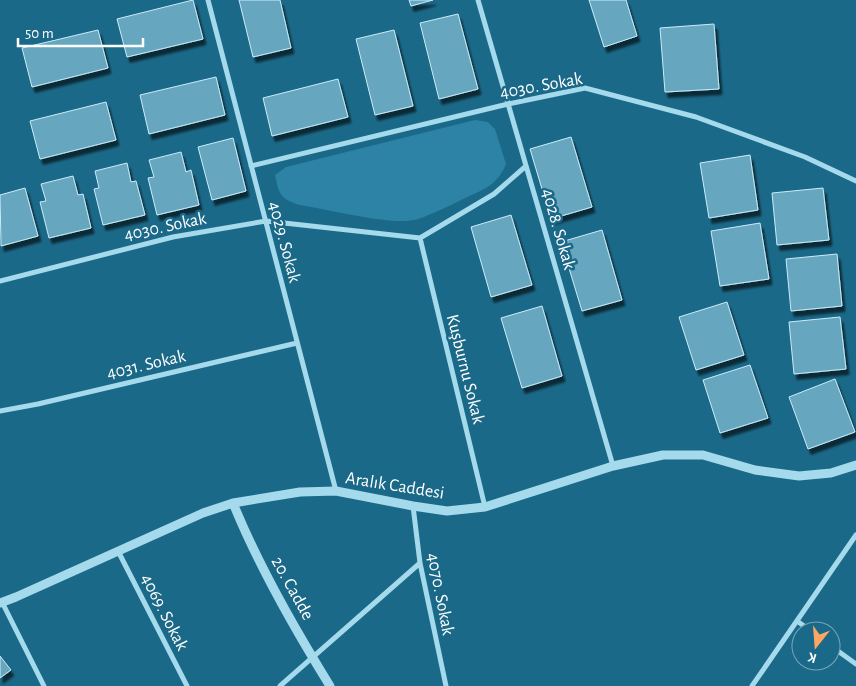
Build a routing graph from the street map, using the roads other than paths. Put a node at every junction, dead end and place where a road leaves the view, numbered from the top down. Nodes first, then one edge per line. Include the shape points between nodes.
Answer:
1 (208, 0) edge
2 (478, 0) edge
3 (508, 104) junction
4 (251, 166) junction
5 (526, 166) junction
6 (856, 181) edge
7 (266, 221) junction
8 (420, 238) junction
9 (0, 281) edge
10 (298, 343) junction
11 (0, 411) edge
12 (856, 465) edge
13 (613, 466) junction
14 (336, 491) junction
15 (233, 503) junction
16 (413, 506) junction
17 (485, 507) junction
18 (856, 535) edge
19 (118, 551) junction
20 (420, 562) junction
21 (1, 602) edge
22 (796, 621) edge
23 (791, 628) edge
24 (841, 653) edge
25 (312, 657) junction
26 (856, 664) edge
27 (44, 686) edge
28 (187, 686) edge
29 (280, 686) edge
30 (330, 686) edge
31 (446, 686) edge
32 (752, 686) edge

1 - 4 street, 4029. Sokak
2 - 3 street, 4028. Sokak
3 - 4 street, 4030. Sokak
3 - 5 street, 4028. Sokak
3 - 6 street, 4030. Sokak via 585,88 696,117 805,157
4 - 7 street, 4029. Sokak
5 - 8 street via 494,194
5 - 13 street, 4028. Sokak
7 - 8 street, 4030. Sokak
7 - 9 street, 4030. Sokak via 173,237
7 - 10 street, 4029. Sokak
8 - 17 street, Kuşburnu Sokak
10 - 11 street, 4031. Sokak
10 - 14 street, 4029. Sokak
12 - 13 street, Aralık Caddesi via 831,473 799,476 755,470 703,455 663,455
13 - 17 street, Aralık Caddesi
14 - 15 street, Aralık Caddesi via 300,492
14 - 16 street, Aralık Caddesi
15 - 19 street, Aralık Caddesi
15 - 25 street, 20. Cadde via 248,540
16 - 17 street, Aralık Caddesi via 447,510
16 - 20 street, 4070. Sokak
18 - 22 street
19 - 21 street, Aralık Caddesi
19 - 28 street, 4069. Sokak
20 - 25 street
20 - 31 street, 4070. Sokak
21 - 27 street
23 - 32 street
24 - 26 street
25 - 29 street
25 - 30 street, 20. Cadde

